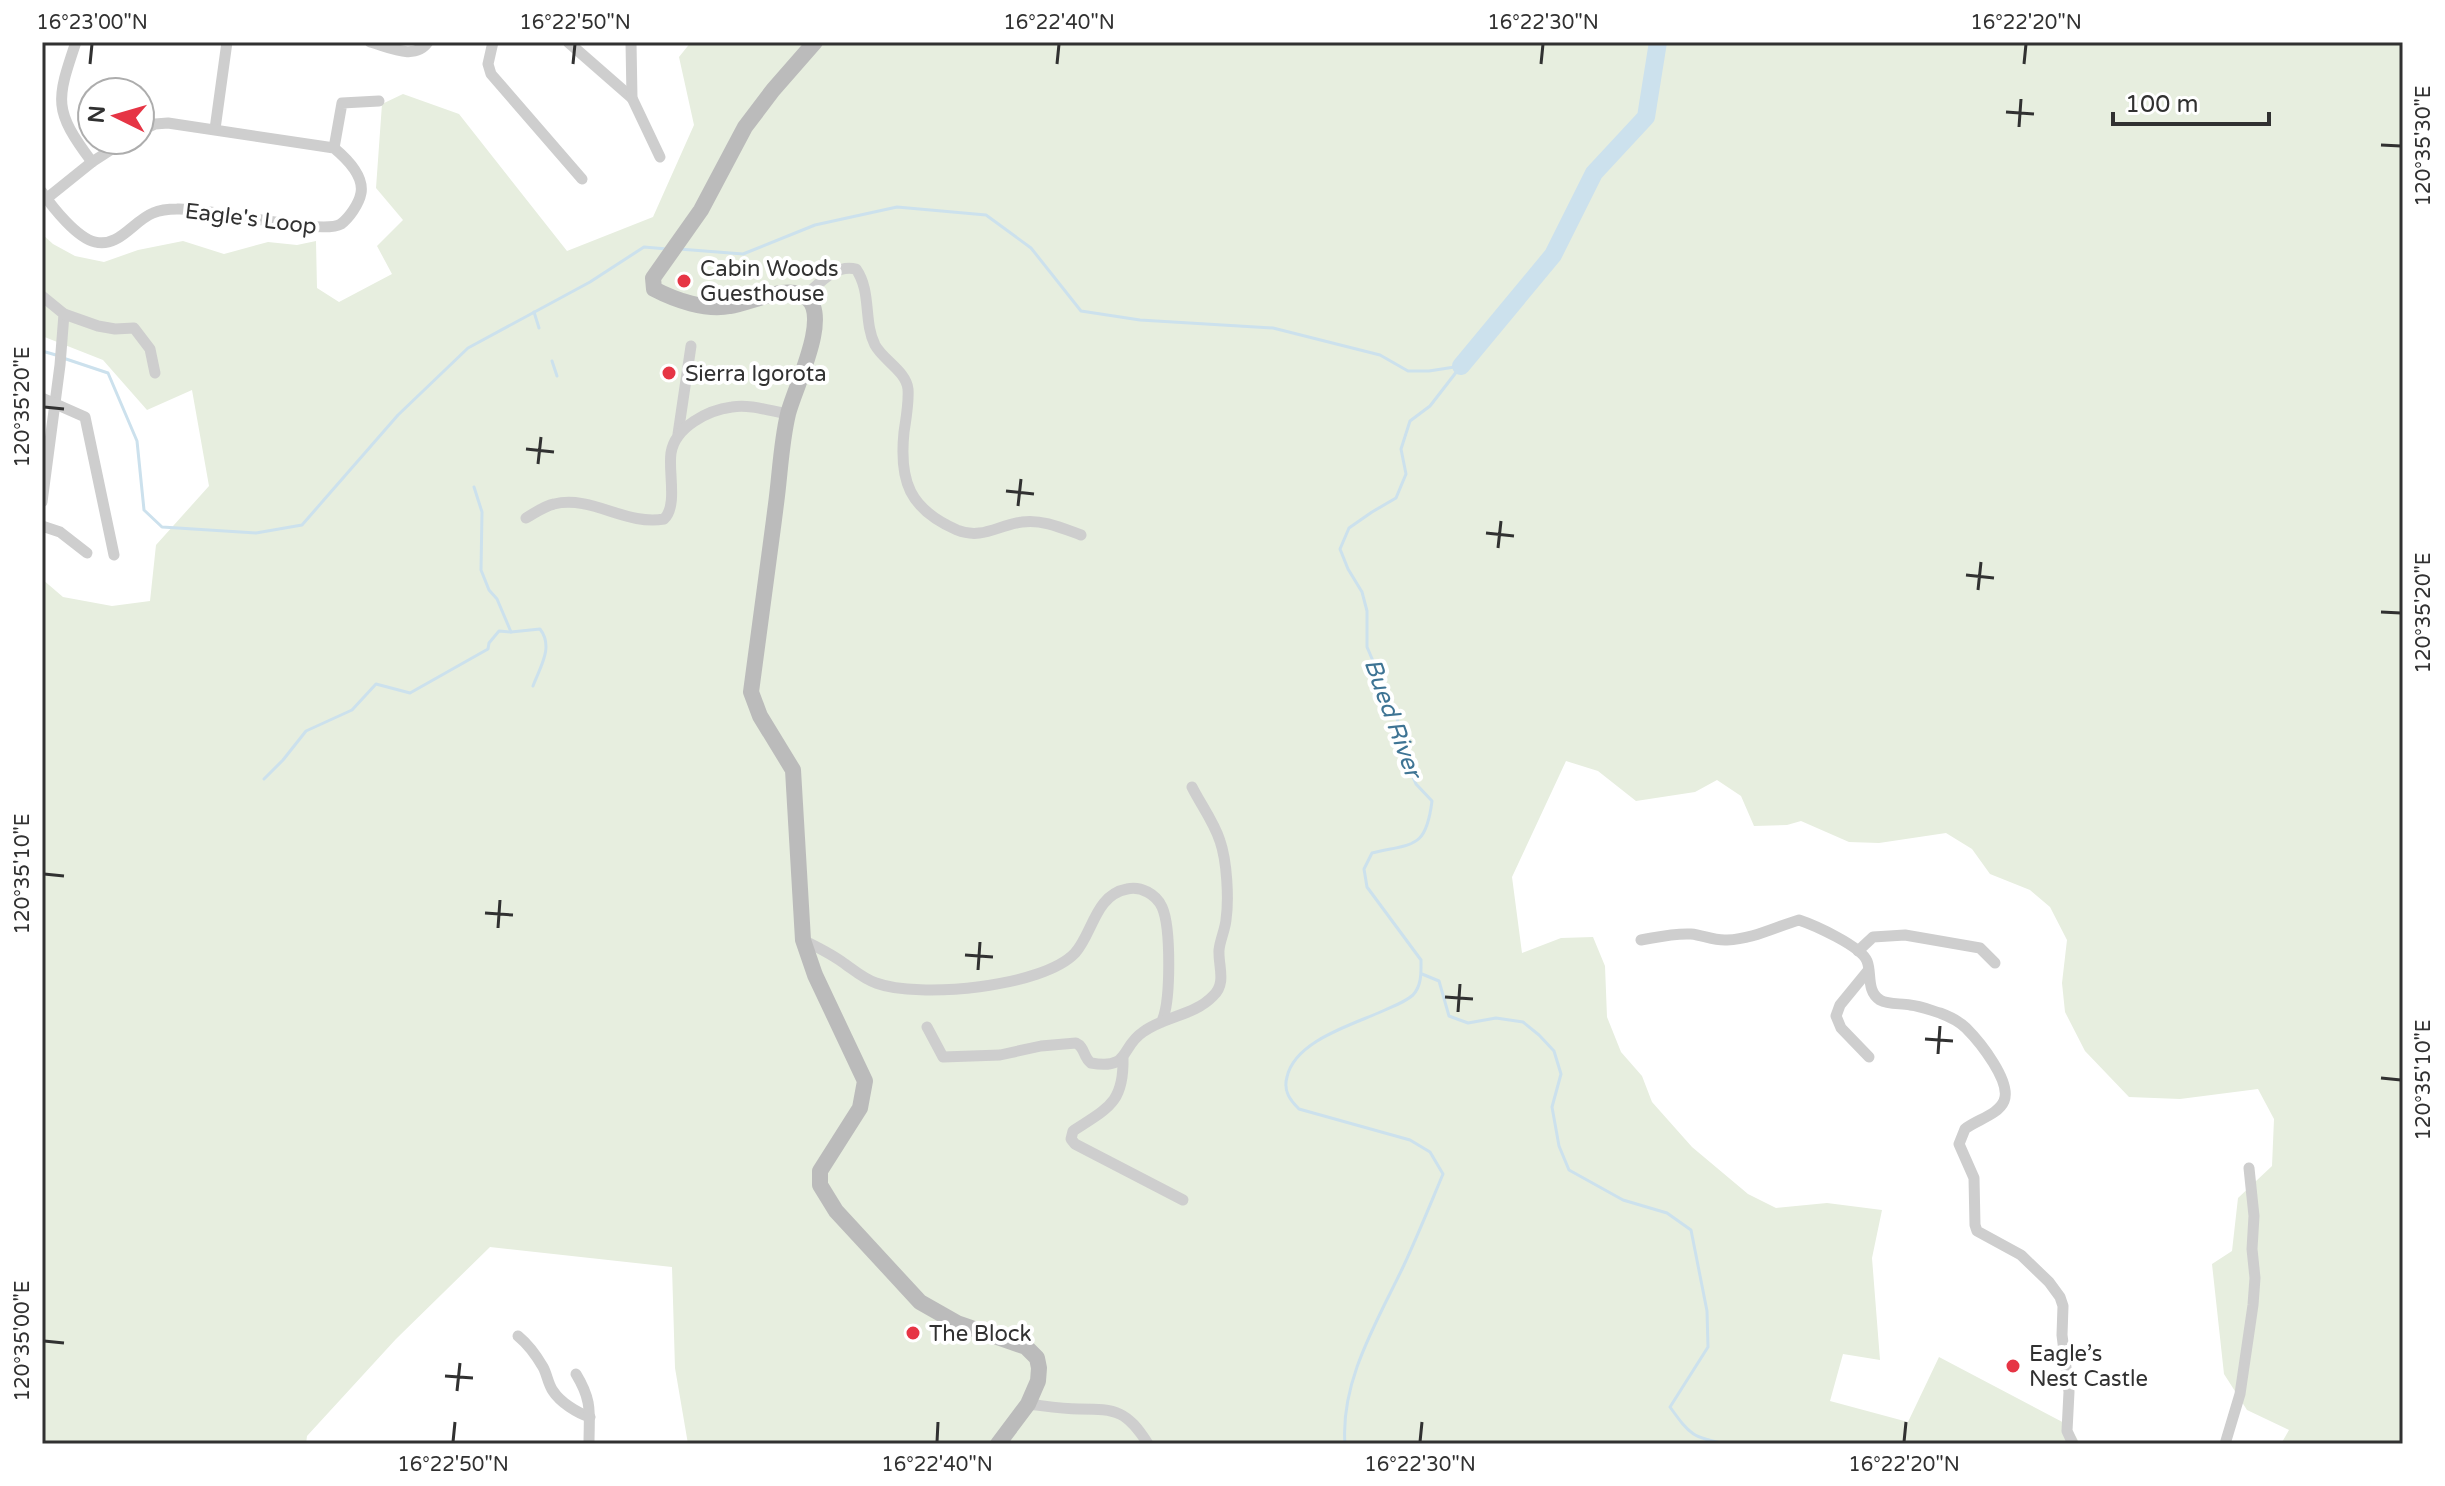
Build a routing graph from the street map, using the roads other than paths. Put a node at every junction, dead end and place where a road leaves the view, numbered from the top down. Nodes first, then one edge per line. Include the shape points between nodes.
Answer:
1 (76, 42) edge
2 (227, 42) edge
3 (370, 42) edge
4 (428, 42) edge
5 (493, 42) edge
6 (568, 42) edge
7 (631, 42) edge
8 (815, 42) edge
9 (632, 98) junction
10 (379, 101) dead end
11 (156, 124) edge
12 (215, 129) junction
13 (334, 148) junction
14 (101, 156) edge
15 (660, 157) dead end
16 (92, 162) junction
17 (582, 179) dead end
18 (44, 196) edge
19 (42, 296) edge
20 (805, 296) junction
21 (64, 314) junction
22 (691, 346) dead end
23 (155, 373) dead end
24 (42, 398) edge
25 (55, 403) junction
26 (788, 414) junction
27 (678, 434) junction
28 (45, 464) edge
29 (42, 502) edge
30 (526, 518) dead end
31 (42, 526) edge
32 (1081, 535) dead end
33 (87, 553) dead end
34 (114, 555) dead end
35 (1192, 787) dead end
36 (803, 940) junction
37 (1641, 940) dead end
38 (1858, 951) junction
39 (1995, 963) dead end
40 (1867, 972) junction
41 (1162, 1021) junction
42 (927, 1027) dead end
43 (1869, 1057) dead end
44 (1123, 1058) junction
45 (2249, 1168) dead end
46 (1183, 1200) dead end
47 (518, 1336) dead end
48 (576, 1374) dead end
49 (1028, 1404) junction
50 (590, 1417) junction
51 (589, 1444) edge
52 (998, 1444) edge
53 (1148, 1444) edge
54 (2073, 1444) edge
55 (2225, 1444) edge

1 - 16 street via 61,103
2 - 12 street
3 - 4 street via 412,53
5 - 17 street via 491,74
6 - 9 street
7 - 9 street
8 - 20 main road via 745,127 701,210 652,285 708,306 729,307 769,295
9 - 15 street
10 - 13 street via 342,103
11 - 12 street
12 - 13 street
13 - 18 street, Eagle's Loop via 361,183 354,209 334,226 176,209 152,213 123,235 97,243 81,237
14 - 16 street, Eagle's Loop
16 - 18 street, Eagle's Loop
19 - 21 street
20 - 26 main road via 816,318
20 - 32 street via 836,270 856,269 863,279 877,348 908,387 904,477 926,511 969,534 1036,521
21 - 23 street via 98,326 134,328 150,349
21 - 25 street
22 - 27 street
24 - 25 street
25 - 28 street
25 - 34 street via 85,417
26 - 27 street via 733,407 711,413
26 - 36 main road via 751,692 793,770
27 - 30 street via 671,449 671,509 664,519 634,519 568,502
28 - 29 street
31 - 33 street via 60,532
35 - 41 street via 1221,842 1225,864 1220,985 1204,1004
36 - 41 street via 878,984 927,991 973,988 1065,962 1107,900 1130,888 1144,890 1156,898 1166,923 1167,1004
36 - 49 main road via 865,1081 860,1108 820,1171 820,1185 836,1211 920,1302 957,1323 1026,1347 1037,1358 1038,1381
37 - 38 street via 1687,934 1726,941 1798,920
38 - 39 street via 1873,937 1905,935 1980,948
38 - 40 street via 1867,961
40 - 43 street via 1836,1016
40 - 54 street via 1881,1000 1914,1005 1965,1027 2005,1084 2003,1104 1965,1129 1959,1144 1974,1178 1977,1231 2021,1255 2060,1297 2069,1392 2067,1431
41 - 44 street via 1137,1037
42 - 44 street via 943,1057 1076,1043 1091,1063
44 - 46 street via 1121,1085 1111,1106 1073,1131 1071,1139
45 - 55 street via 2253,1305 2240,1394
47 - 50 street via 529,1345 559,1398
48 - 50 street via 587,1392
49 - 52 main road
49 - 53 street via 1115,1411 1128,1418
50 - 51 street

